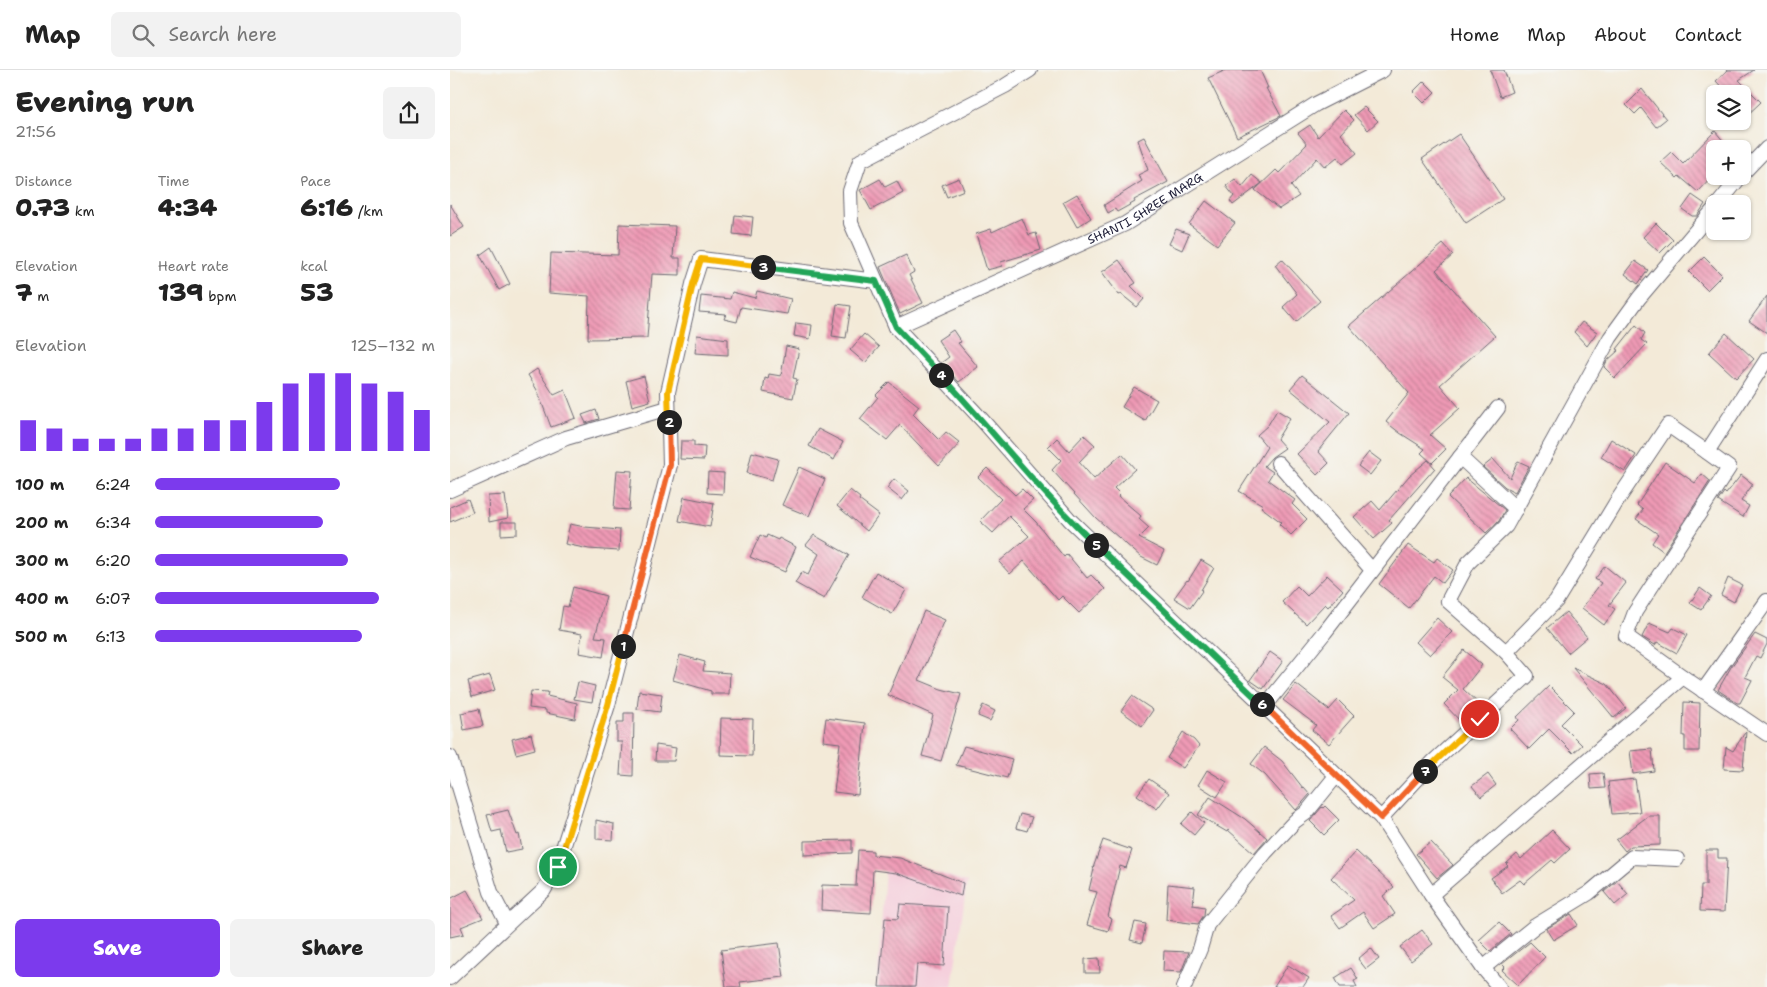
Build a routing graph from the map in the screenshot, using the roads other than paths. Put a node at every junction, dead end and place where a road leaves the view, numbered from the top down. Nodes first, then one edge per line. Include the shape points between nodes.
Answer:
1 (1030, 70) edge
2 (1383, 70) edge
3 (1767, 148) edge
4 (1751, 165) edge
5 (1734, 185) edge
6 (1725, 195) edge
7 (1706, 219) edge
8 (876, 281) junction
9 (896, 327) junction
10 (1767, 359) edge
11 (668, 408) junction
12 (1498, 408) dead end
13 (1707, 452) junction
14 (1460, 457) junction
15 (1278, 463) dead end
16 (450, 490) edge
17 (1516, 509) junction
18 (1372, 570) junction
19 (1767, 601) edge
20 (1506, 652) junction
21 (1683, 678) junction
22 (1703, 691) junction
23 (1265, 706) junction
24 (1767, 734) edge
25 (450, 757) edge
26 (1336, 776) junction
27 (1381, 818) junction
28 (1677, 859) dead end
29 (1431, 895) junction
30 (507, 923) junction
31 (1483, 968) junction
32 (450, 977) edge
33 (1184, 987) edge
34 (1499, 987) edge

1 - 8 street via 860,161 850,191 851,223
2 - 9 street, SHANTI SHREE MARG via 1316,104 1125,224
3 - 4 street
5 - 6 street
7 - 17 street via 1610,338
8 - 9 street
8 - 11 street via 701,259 668,392
9 - 23 street via 1070,520
10 - 13 street
11 - 16 street via 566,438
11 - 30 street via 670,465 608,705 558,867 544,890
12 - 14 street
13 - 20 street via 1668,425 1556,601
13 - 21 street via 1729,468 1636,612 1626,636
14 - 17 street
14 - 18 street
15 - 18 street
17 - 20 street via 1506,526 1468,563 1448,601
18 - 23 street
19 - 22 street
20 - 27 street via 1527,676 1433,762
21 - 22 street
21 - 29 street
22 - 24 street
23 - 26 street
25 - 30 street via 491,892
26 - 27 street
26 - 33 street via 1306,812 1265,852 1207,925
27 - 29 street
28 - 31 street via 1632,857 1589,893 1535,926
29 - 31 street
30 - 32 street
31 - 34 street

